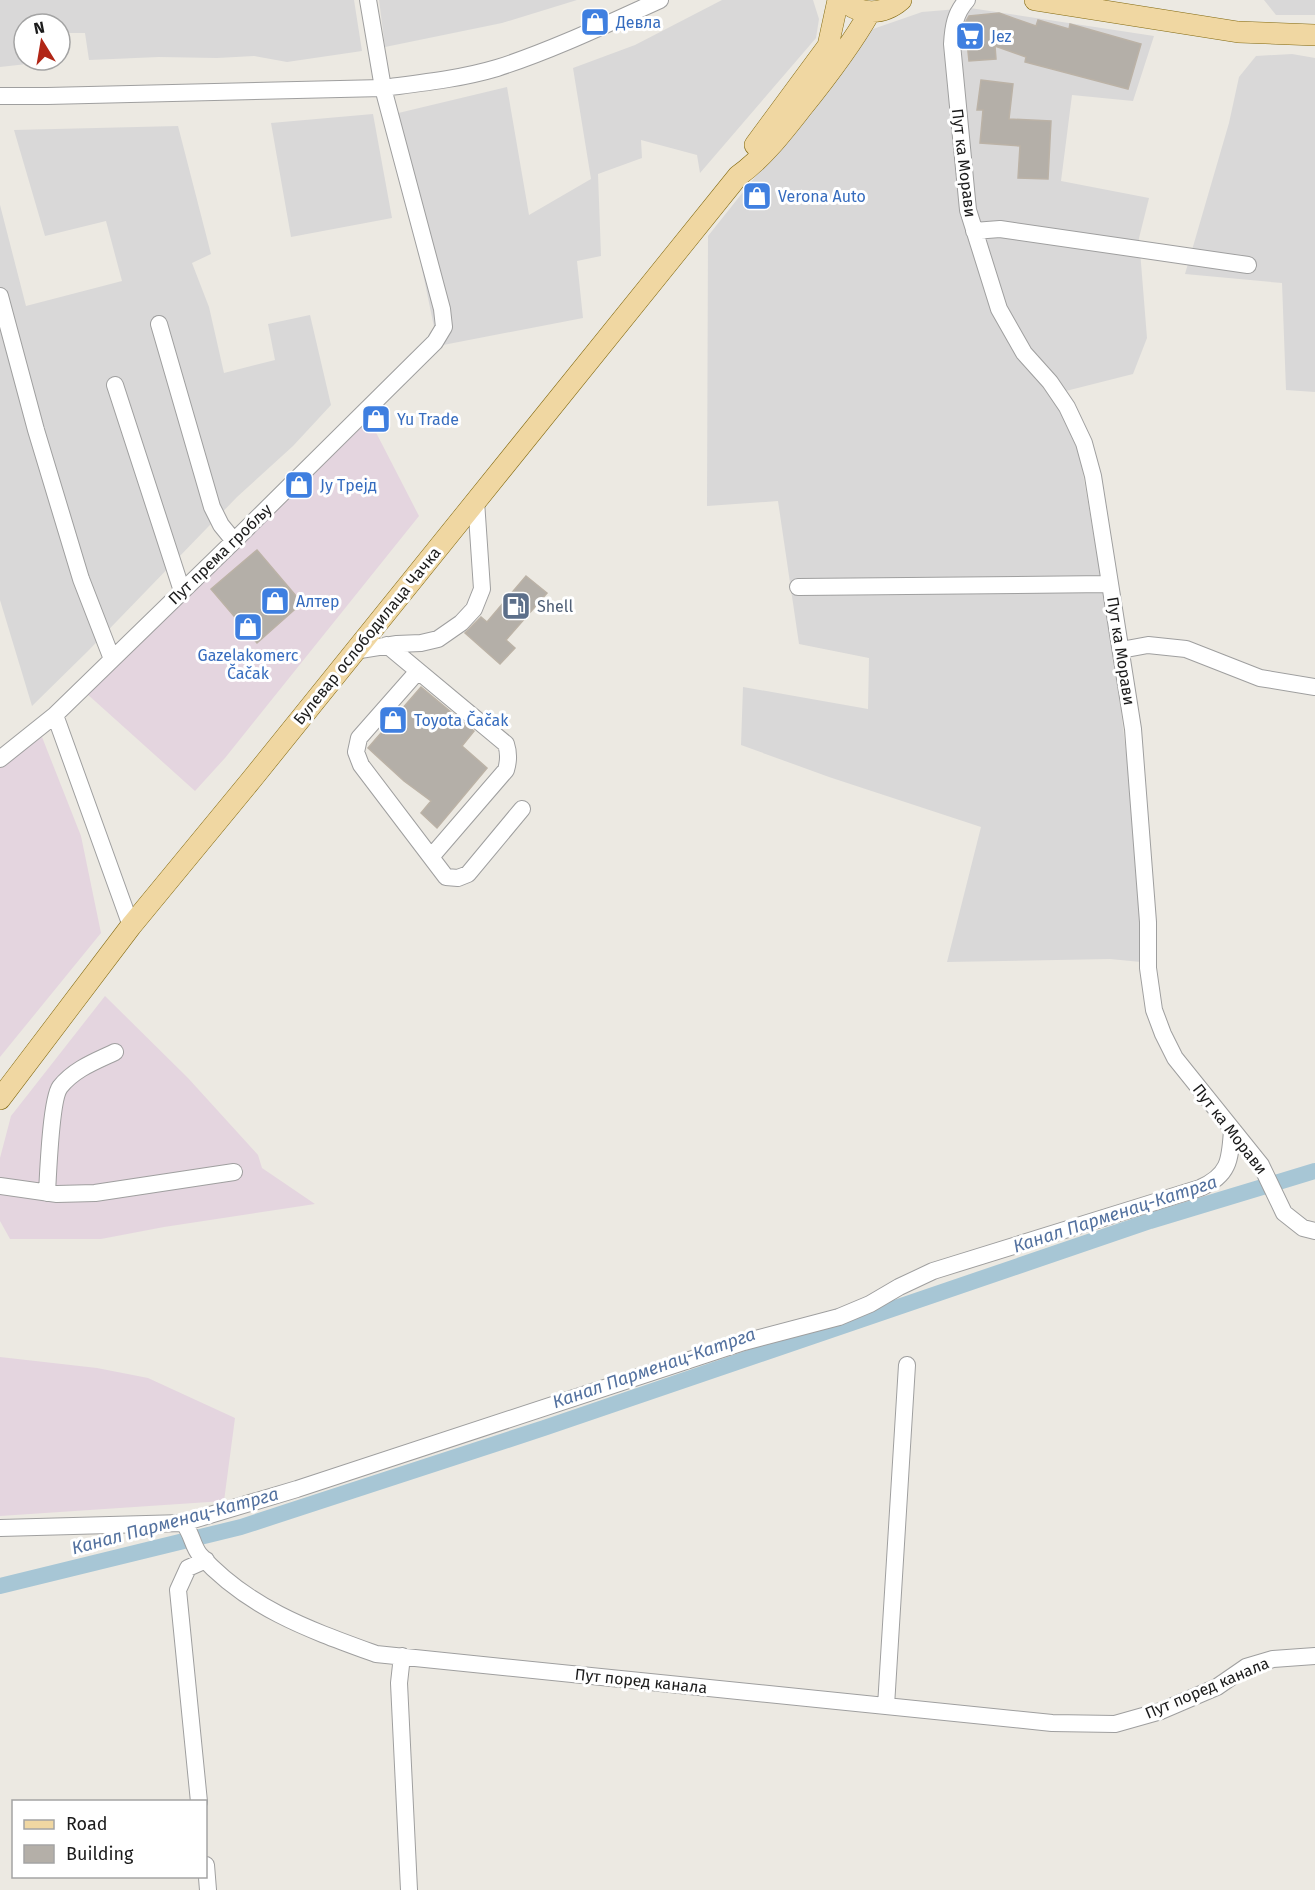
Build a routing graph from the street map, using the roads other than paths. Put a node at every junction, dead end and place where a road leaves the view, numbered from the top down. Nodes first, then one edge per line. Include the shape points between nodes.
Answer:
1 (369, 0) edge
2 (660, 0) edge
3 (841, 0) edge
4 (901, 0) edge
5 (967, 0) edge
6 (1035, 0) edge
7 (870, 12) junction
8 (1315, 35) edge
9 (383, 88) junction
10 (0, 96) edge
11 (738, 176) junction
12 (974, 231) junction
13 (1248, 265) dead end
14 (0, 296) edge
15 (159, 324) dead end
16 (115, 385) dead end
17 (476, 501) junction
18 (234, 541) junction
19 (1110, 584) junction
20 (798, 587) dead end
21 (182, 591) junction
22 (387, 645) junction
23 (1121, 650) junction
24 (354, 651) junction
25 (112, 659) junction
26 (418, 671) junction
27 (1315, 687) edge
28 (55, 715) junction
29 (0, 759) edge
30 (522, 808) dead end
31 (431, 857) junction
32 (131, 926) junction
33 (115, 1052) dead end
34 (0, 1099) edge
35 (1232, 1130) junction
36 (234, 1172) dead end
37 (0, 1186) edge
38 (47, 1193) junction
39 (1315, 1231) edge
40 (907, 1365) dead end
41 (186, 1526) junction
42 (0, 1528) edge
43 (202, 1557) junction
44 (402, 1656) junction
45 (1315, 1656) edge
46 (886, 1706) junction
47 (199, 1800) edge
48 (409, 1890) edge

1 - 9 street
2 - 9 street via 497,68
3 - 7 main road
3 - 11 main road, Булевар ослободилаца Чачка via 828,46 744,159
4 - 7 main road via 891,8
5 - 12 street, Пут ка Морави via 954,24 952,44 968,210
6 - 8 main road via 1238,32
7 - 11 main road, Булевар ослободилаца Чачка via 836,65 753,165
9 - 10 street
9 - 18 street, Пут према гробљу via 444,327 435,342
11 - 17 main road, Булевар ослободилаца Чачка
12 - 13 street via 1000,229
12 - 19 street, Пут ка Морави via 999,309 1024,353 1067,407 1084,442
14 - 25 street via 81,579
15 - 18 street via 212,507
16 - 21 street
17 - 22 street via 482,589 474,609 438,639
17 - 24 main road, Булевар ослободилаца Чачка
18 - 21 street, Пут према гробљу
19 - 20 street
19 - 23 street, Пут ка Морави
21 - 25 street, Пут према гробљу
22 - 24 street
22 - 26 street
23 - 27 street via 1148,645 1186,648 1260,678
23 - 35 street, Пут ка Морави via 1133,729 1154,1010 1175,1058
24 - 32 main road, Булевар ослободилаца Чачка
25 - 28 street, Пут према гробљу
26 - 31 street via 359,738 356,752 361,765
26 - 31 street via 506,744 509,755 506,770
28 - 29 street, Пут према гробљу
28 - 32 street
30 - 31 street via 463,877 447,877
32 - 34 main road, Булевар ослободилаца Чачка
33 - 38 street via 73,1074 59,1089
35 - 39 street, Пут ка Морави via 1261,1165 1290,1219
35 - 41 street via 1227,1166 1217,1179 1200,1188 933,1271 839,1317 744,1342
36 - 38 street via 95,1193
37 - 38 street
40 - 46 street
41 - 42 street
41 - 43 street, Пут поред канала
43 - 44 street, Пут поред канала via 238,1591 281,1616 376,1654
43 - 47 street via 189,1568 177,1590
44 - 46 street, Пут поред канала
44 - 48 street via 399,1683
45 - 46 street, Пут поред канала via 1274,1659 1246,1667 1208,1691 1161,1711 1115,1724 1052,1723

